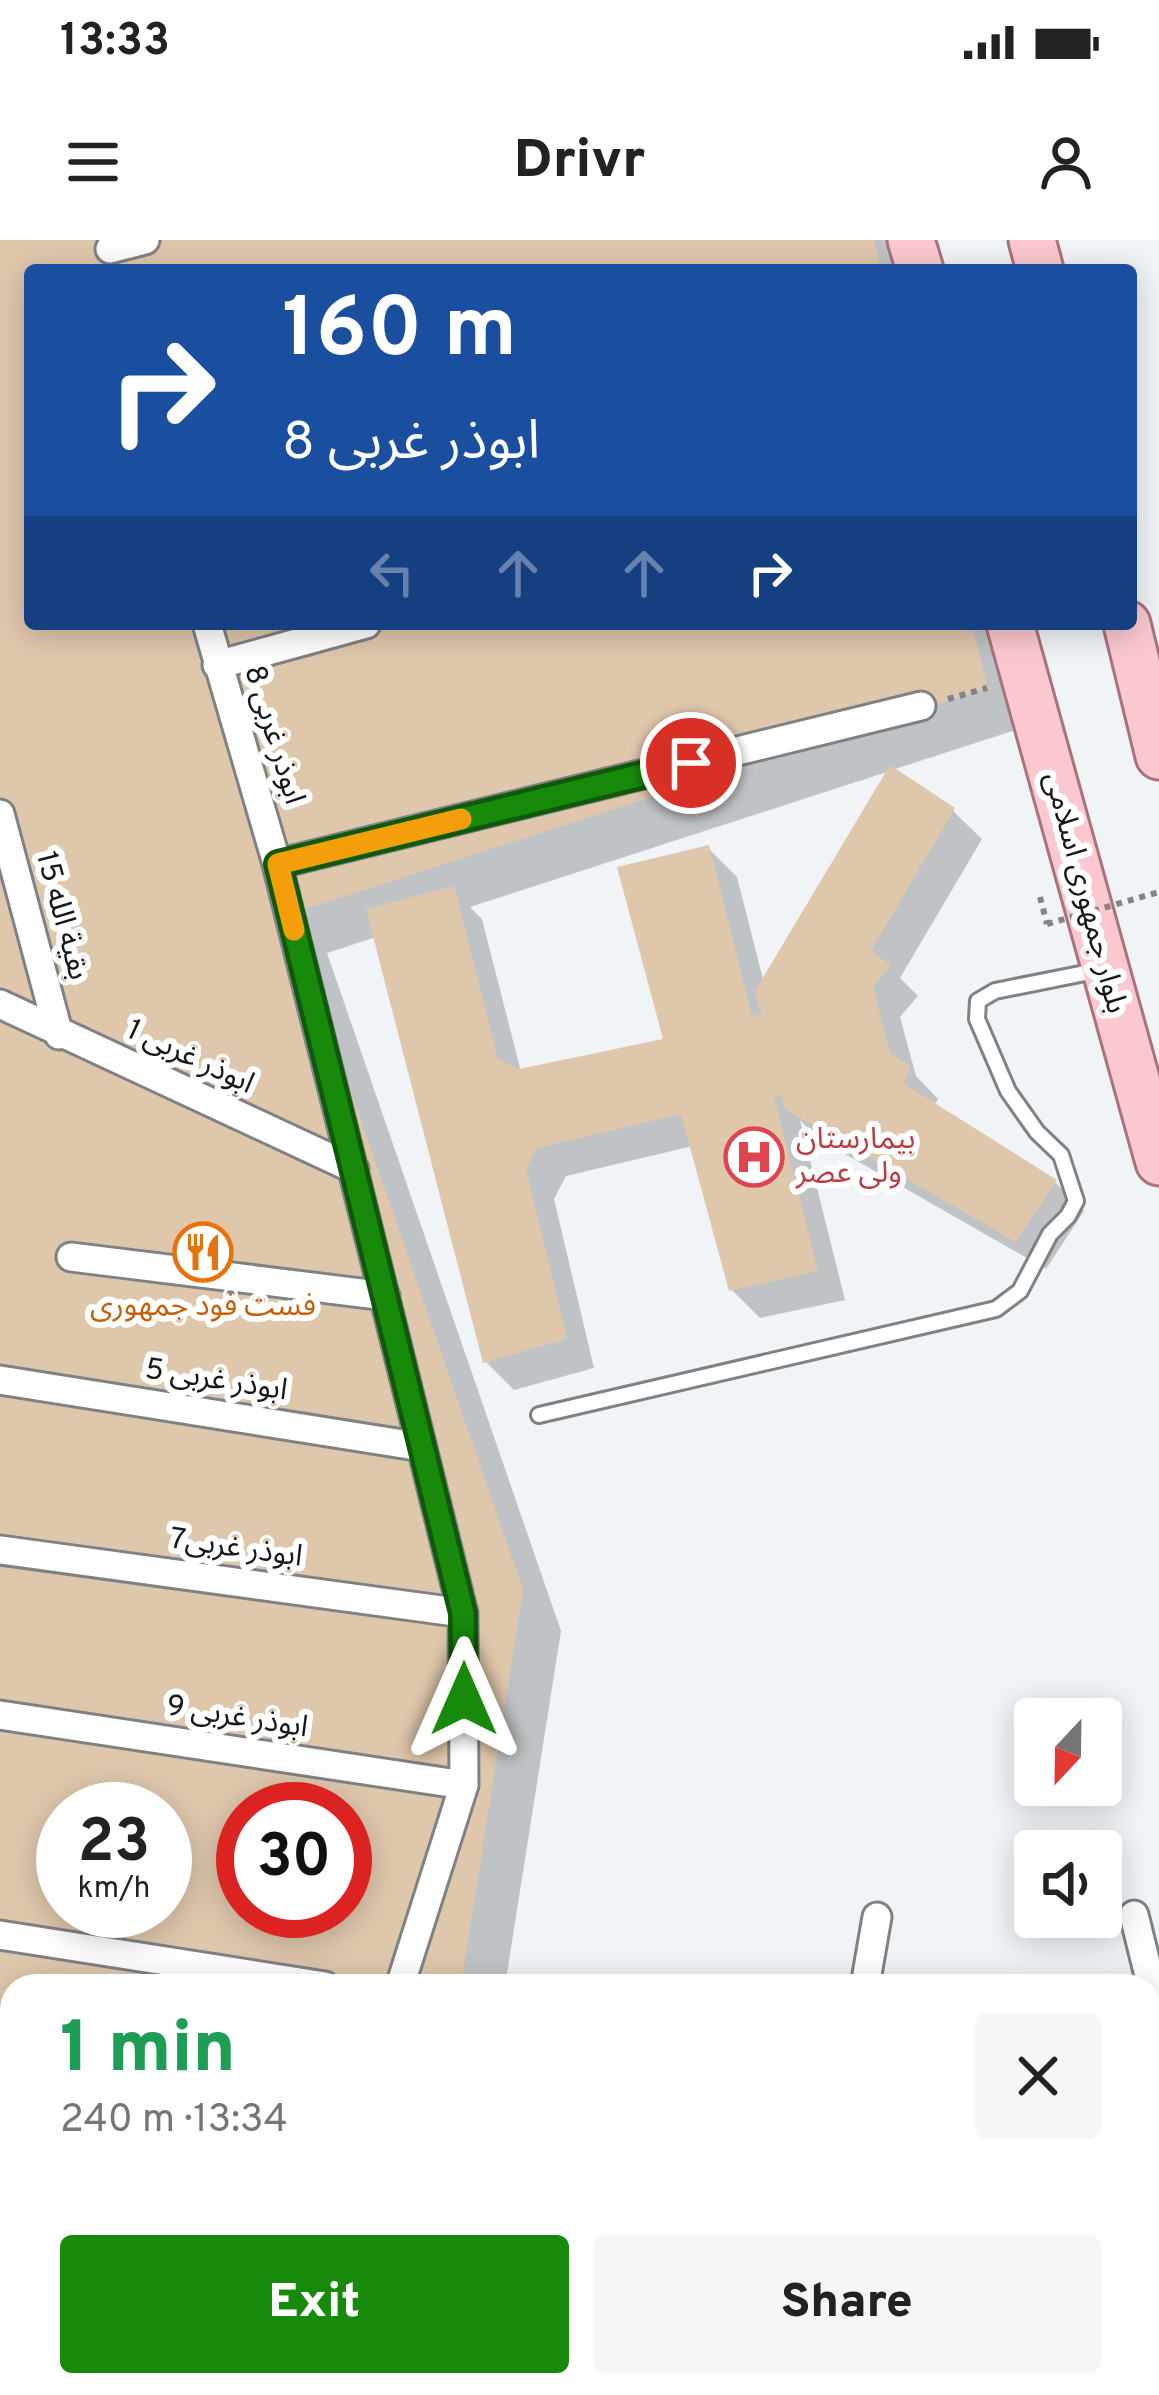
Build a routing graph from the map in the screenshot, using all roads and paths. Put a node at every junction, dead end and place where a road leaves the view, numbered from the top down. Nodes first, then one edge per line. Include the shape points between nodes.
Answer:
1 (145, 240) edge
2 (111, 253) edge
3 (208, 630) edge
4 (344, 630) edge
5 (1012, 630) edge
6 (1128, 630) edge
7 (217, 665) junction
8 (1026, 682) junction
9 (921, 706) joint
10 (1159, 756) edge
11 (0, 814) edge
12 (278, 864) junction
13 (1159, 892) edge
14 (1047, 924) dead end
15 (1105, 969) junction
16 (0, 1004) edge
17 (59, 1035) junction
18 (1159, 1162) edge
19 (353, 1169) junction
20 (70, 1257) dead end
21 (385, 1296) junction
22 (0, 1380) edge
23 (539, 1414) dead end
24 (422, 1447) junction
25 (0, 1550) edge
26 (463, 1613) junction
27 (0, 1715) edge
28 (464, 1785) junction
29 (1134, 1915) dead end
30 (877, 1916) dead end
31 (0, 1935) edge
32 (249, 1974) edge
33 (404, 1974) edge
34 (867, 1974) edge
35 (1149, 1974) edge

1 - 2 street
3 - 7 street, ابوذر غربی 8
4 - 7 street
5 - 8 main road, بلوار جمهوری اسلامی
6 - 10 main road
7 - 12 street, ابوذر غربی 8
8 - 9 path
8 - 15 main road, بلوار جمهوری اسلامی
9 - 12 street
11 - 17 street, بقیة الله 15
12 - 19 street, ابوذر غربی 8
13 - 14 path, bridge
15 - 18 main road, بلوار جمهوری اسلامی
15 - 23 lane via 979,1001 977,1019 1008,1091 1061,1155 1076,1201 1020,1291 997,1309
16 - 17 street, ابوذر غربی 1
17 - 19 street, ابوذر غربی 1
19 - 21 street, ابوذر غربی 8
20 - 21 street
21 - 24 street, ابوذر غربی 8
22 - 24 street, ابوذر غربی 5
24 - 26 street, ابوذر غربی 8
25 - 26 street, ابوذر غربی7
26 - 28 street, ابوذر غربی 8
27 - 28 street, ابوذر غربی 9
28 - 33 street, ابوذر غربی 8
29 - 35 street
30 - 34 street
31 - 32 street

